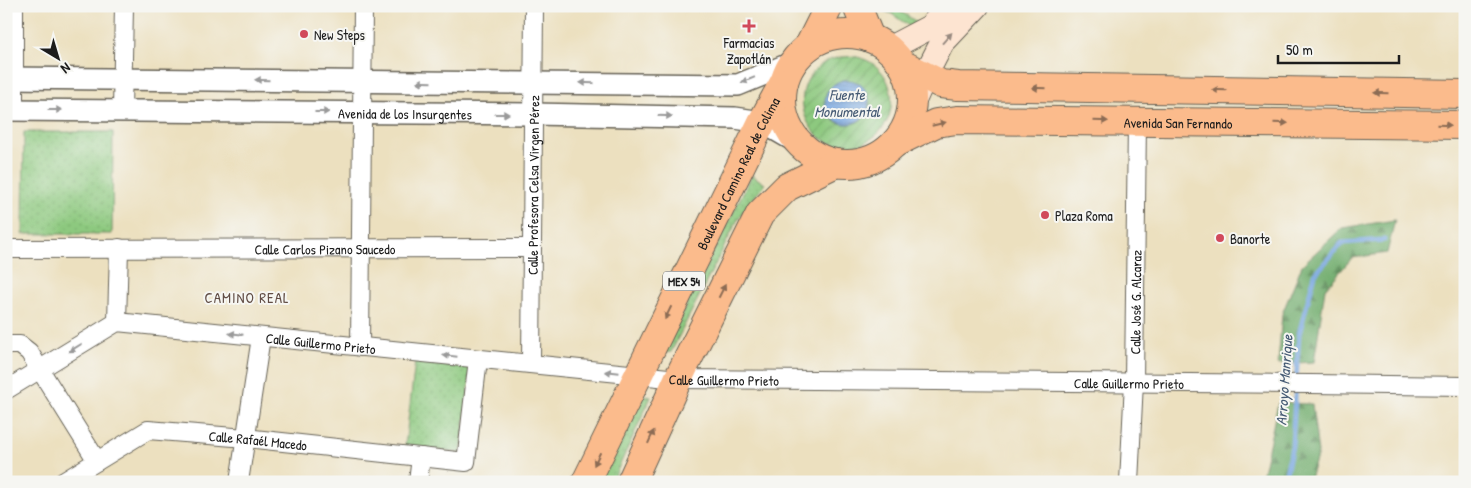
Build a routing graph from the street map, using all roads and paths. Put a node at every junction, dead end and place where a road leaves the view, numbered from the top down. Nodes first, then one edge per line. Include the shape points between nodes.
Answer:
1 (14, 6) edge
2 (124, 6) edge
3 (363, 6) edge
4 (534, 6) edge
5 (829, 6) edge
6 (857, 6) edge
7 (950, 6) edge
8 (977, 6) edge
9 (896, 57) junction
10 (796, 63) junction
11 (10, 78) edge
12 (122, 79) junction
13 (362, 81) junction
14 (533, 83) junction
15 (1249, 91) junction
16 (1465, 94) edge
17 (10, 110) edge
18 (122, 111) junction
19 (362, 112) junction
20 (533, 114) junction
21 (1137, 121) junction
22 (762, 122) junction
23 (1250, 123) junction
24 (1465, 125) edge
25 (798, 143) junction
26 (895, 143) junction
27 (836, 163) junction
28 (6, 248) edge
29 (119, 248) junction
30 (360, 248) junction
31 (532, 248) junction
32 (117, 322) junction
33 (260, 337) junction
34 (6, 345) edge
35 (360, 347) junction
36 (478, 359) junction
37 (531, 364) junction
38 (40, 370) junction
39 (637, 375) junction
40 (678, 379) junction
41 (1134, 382) junction
42 (1465, 386) edge
43 (6, 390) edge
44 (246, 438) junction
45 (422, 457) junction
46 (96, 461) junction
47 (63, 482) edge
48 (239, 482) edge
49 (418, 482) edge
50 (586, 482) edge
51 (631, 482) edge
52 (1129, 482) edge

1 - 11 street
2 - 12 street
3 - 13 street
4 - 14 street, Calle Profesora Celsa Virgen Pérez
5 - 10 main road, Boulevard Camino Real de Colima
6 - 9 main road
7 - 9 main road
9 -> 8 main road via 942,43
9 - 10 main road via 849,33 828,37
15 -> 9 main road via 958,86 941,84
9 - 26 main road via 911,84 912,105 907,125
10 -> 14 street via 738,85
10 - 22 main road, Boulevard Camino Real de Colima / MEX 54
10 - 25 main road via 782,103 787,125
11 - 12 street
11 - 17 street
13 -> 12 street
12 - 18 street
14 -> 13 street
13 - 19 street
14 - 20 street, Calle Profesora Celsa Virgen Pérez
16 -> 15 main road
15 - 23 main road
17 -> 18 street, Avenida de los Insurgentes
18 -> 19 street, Avenida de los Insurgentes
19 -> 20 street, Avenida de los Insurgentes
19 - 30 street
20 -> 22 street, Avenida de los Insurgentes via 735,118
20 - 31 street, Calle Profesora Celsa Virgen Pérez
21 - 23 main road, Avenida San Fernando
26 -> 21 main road, Avenida San Fernando via 936,123 957,120
21 - 41 street, Calle José G. Alcaraz
22 - 25 street, Avenida de los Insurgentes
22 -> 39 main road, Boulevard Camino Real de Colima / MEX 54
23 -> 24 main road, Avenida San Fernando
25 - 27 main road via 815,156
26 - 27 main road via 878,156 858,164
40 -> 27 main road, MEX 54 via 760,214 788,187
28 - 29 street, Calle Carlos Pizano Saucedo
29 - 30 street, Calle Carlos Pizano Saucedo
29 - 32 street
30 - 31 street, Calle Carlos Pizano Saucedo
30 - 35 street
31 - 37 street, Calle Profesora Celsa Virgen Pérez
33 -> 32 street, Calle Guillermo Prieto
32 -> 38 street
33 - 35 street, Calle Guillermo Prieto
33 - 44 street
34 - 38 street via 20,345
36 -> 35 street, Calle Guillermo Prieto
36 - 37 street, Calle Guillermo Prieto
36 - 45 street, Calle Rafaél Macedo via 466,462
39 -> 37 street, Calle Guillermo Prieto
38 - 43 street
38 - 46 street
39 - 40 street, Calle Guillermo Prieto
39 -> 50 main road, Boulevard Camino Real de Colima / MEX 54
40 - 41 street, Calle Guillermo Prieto
51 -> 40 main road, MEX 54
41 - 42 street, Calle Guillermo Prieto
41 - 52 street, Calle José G. Alcaraz
44 - 45 street, Calle Rafaél Macedo
44 - 46 street, Calle Rafaél Macedo via 148,430
44 - 48 street
45 - 49 street
46 - 47 street, Calle Rafaél Macedo

